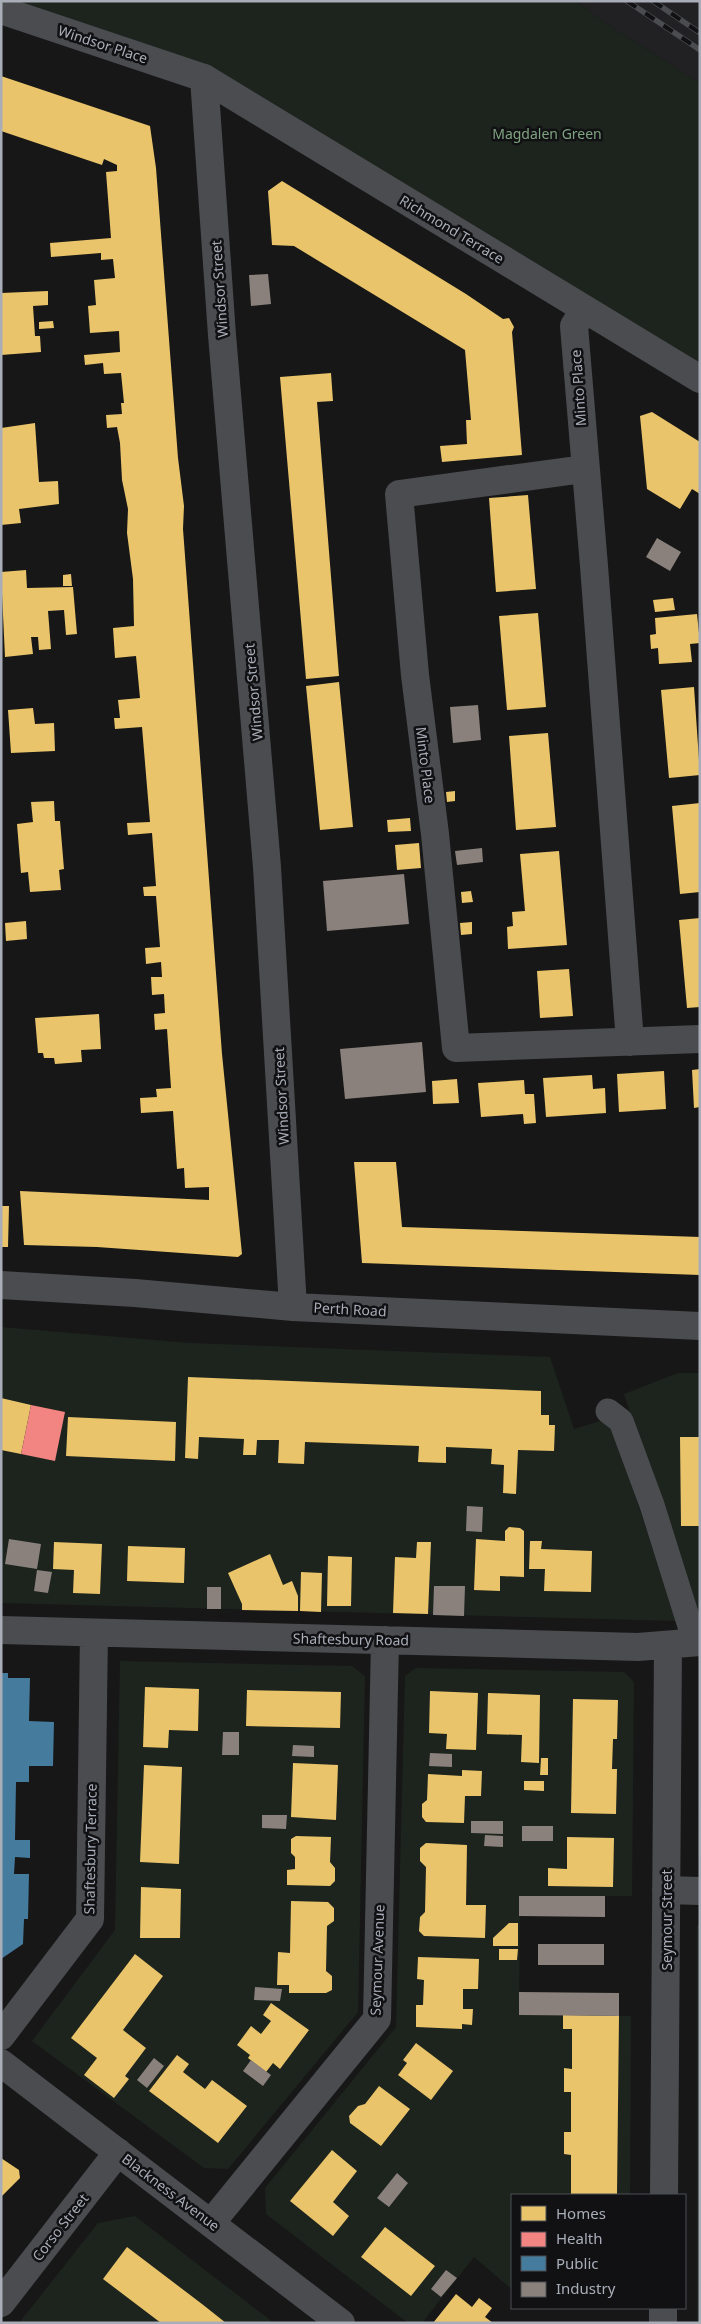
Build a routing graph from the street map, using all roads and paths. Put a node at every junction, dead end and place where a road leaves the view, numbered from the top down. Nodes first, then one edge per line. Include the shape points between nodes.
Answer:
1 (1, 10) edge
2 (204, 78) junction
3 (584, 310) junction
4 (700, 379) edge
5 (584, 469) junction
6 (700, 1039) edge
7 (630, 1042) junction
8 (1, 1284) edge
9 (293, 1307) junction
10 (700, 1326) edge
11 (608, 1411) dead end
12 (1, 1630) edge
13 (94, 1632) junction
14 (385, 1640) junction
15 (698, 1642) edge
16 (668, 1645) junction
17 (666, 1890) junction
18 (700, 1891) edge
19 (1, 2036) edge
20 (1, 2063) edge
21 (118, 2152) junction
22 (664, 2194) edge
23 (211, 2222) junction
24 (1, 2303) edge
25 (663, 2309) edge
26 (341, 2323) edge
27 (663, 2323) edge

1 - 2 street, Windsor Place
2 - 3 street, Richmond Terrace
2 - 9 street, Windsor Street via 267,867
3 - 4 street, Richmond Terrace
3 - 5 street, Minto Place via 574,326
5 - 7 street, Minto Place
5 - 7 street, Minto Place via 399,494 415,675 435,834 456,1048
6 - 7 street, Minto Place
8 - 9 street, Perth Road
9 - 10 street, Perth Road
11 - 15 street via 621,1421
12 - 13 street, Shaftesbury Road
13 - 14 street, Shaftesbury Road
13 - 19 street, Shaftesbury Terrace via 90,1919
14 - 16 street, Shaftesbury Road via 638,1647
14 - 23 street, Seymour Avenue via 377,2019
15 - 16 street, Shaftesbury Road
16 - 17 street, Seymour Street
17 - 18 street
17 - 22 street, Seymour Street
20 - 21 street, Blackness Avenue
21 - 23 street, Blackness Avenue
21 - 24 street, Corso Street
23 - 26 street, Blackness Avenue
25 - 27 street

